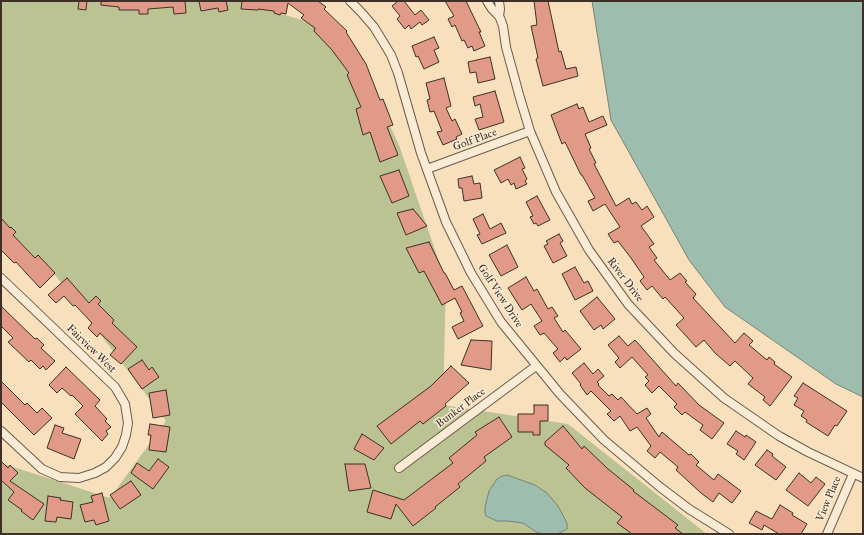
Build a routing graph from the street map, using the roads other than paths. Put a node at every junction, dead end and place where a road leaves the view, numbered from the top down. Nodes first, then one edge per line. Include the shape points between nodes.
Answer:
1 (350, 1) edge
2 (487, 1) edge
3 (499, 1) edge
4 (499, 16) junction
5 (530, 131) junction
6 (426, 169) junction
7 (1, 278) edge
8 (536, 366) junction
9 (1, 431) edge
10 (399, 468) dead end
11 (853, 474) junction
12 (863, 478) edge
13 (729, 534) edge
14 (826, 534) edge

1 - 6 street, Golf View Drive via 374,27 391,55
2 - 4 street, River Drive
3 - 4 street
4 - 5 street, River Drive
5 - 6 street, Golf Place
5 - 11 street, River Drive via 556,192 582,239 608,278 650,330 724,398 808,452
6 - 8 street, Golf View Drive via 446,222 471,274 501,322
7 - 9 street, Fairview West via 119,392 128,422 119,453 111,463 95,473 79,478 48,472
8 - 10 street, Bunker Place
8 - 13 street, Golf View Drive via 578,414 631,464 683,504
11 - 12 street, River Drive
11 - 14 street, View Place

